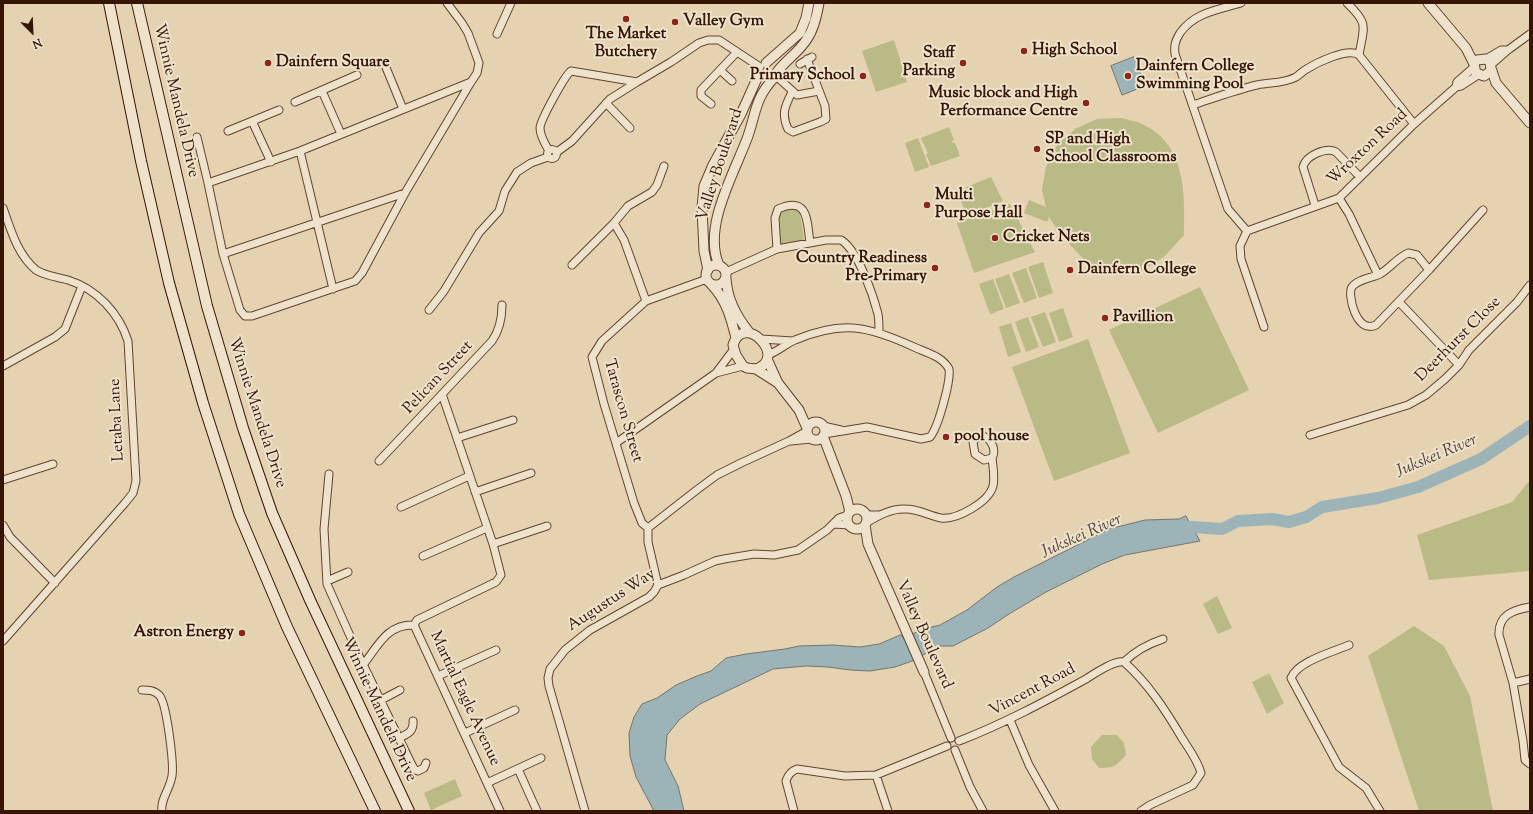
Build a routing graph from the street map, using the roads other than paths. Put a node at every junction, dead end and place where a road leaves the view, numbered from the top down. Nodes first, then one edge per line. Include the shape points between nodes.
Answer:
1 (109, 3) edge
2 (137, 3) edge
3 (447, 3) edge
4 (511, 3) edge
5 (809, 3) edge
6 (819, 3) edge
7 (1241, 3) edge
8 (1346, 3) edge
9 (1428, 3) edge
10 (809, 24) junction
11 (497, 34) dead end
12 (1530, 34) edge
13 (1466, 48) junction
14 (737, 52) junction
15 (1359, 55) junction
16 (1488, 62) junction
17 (800, 64) dead end
18 (385, 65) dead end
19 (762, 68) junction
20 (720, 70) junction
21 (1477, 71) junction
22 (357, 75) dead end
23 (776, 76) junction
24 (732, 80) dead end
25 (471, 82) junction
26 (637, 82) junction
27 (1496, 83) junction
28 (322, 91) junction
29 (819, 91) junction
30 (792, 92) junction
31 (295, 102) dead end
32 (606, 103) junction
33 (711, 104) dead end
34 (1193, 106) junction
35 (403, 109) junction
36 (279, 110) dead end
37 (741, 114) junction
38 (753, 120) junction
39 (252, 121) junction
40 (1530, 123) edge
41 (1414, 124) junction
42 (630, 128) dead end
43 (228, 131) dead end
44 (341, 134) junction
45 (197, 137) dead end
46 (300, 151) junction
47 (551, 153) junction
48 (271, 162) junction
49 (664, 166) dead end
50 (1360, 177) junction
51 (208, 183) junction
52 (405, 193) junction
53 (1339, 198) junction
54 (1315, 205) junction
55 (3, 208) edge
56 (1483, 210) dead end
57 (316, 223) junction
58 (614, 223) junction
59 (1247, 231) junction
60 (810, 243) junction
61 (777, 249) junction
62 (224, 254) junction
63 (572, 265) dead end
64 (719, 265) junction
65 (1429, 270) junction
66 (726, 275) junction
67 (1378, 275) junction
68 (709, 277) junction
69 (1530, 285) edge
70 (82, 286) junction
71 (333, 289) junction
72 (646, 301) junction
73 (1399, 302) junction
74 (502, 305) dead end
75 (429, 310) dead end
76 (1264, 327) dead end
77 (749, 332) junction
78 (879, 333) junction
79 (736, 338) junction
80 (761, 339) junction
81 (793, 341) junction
82 (734, 348) junction
83 (768, 358) junction
84 (1459, 365) junction
85 (3, 366) edge
86 (743, 366) junction
87 (756, 369) junction
88 (716, 373) junction
89 (778, 383) junction
90 (442, 394) junction
91 (513, 420) dead end
92 (816, 432) junction
93 (1310, 435) dead end
94 (457, 438) junction
95 (616, 442) junction
96 (992, 458) dead end
97 (379, 461) dead end
98 (53, 464) dead end
99 (531, 473) dead end
100 (330, 474) dead end
101 (469, 476) junction
102 (3, 480) edge
103 (475, 492) junction
104 (846, 496) junction
105 (401, 507) dead end
106 (849, 513) junction
107 (864, 518) junction
108 (834, 524) junction
109 (3, 525) edge
110 (547, 526) dead end
111 (852, 527) junction
112 (487, 528) junction
113 (648, 528) junction
114 (493, 544) junction
115 (868, 544) junction
116 (423, 556) dead end
117 (348, 572) dead end
118 (326, 581) junction
119 (55, 583) junction
120 (658, 585) junction
121 (1530, 607) edge
122 (414, 626) junction
123 (1162, 639) dead end
124 (3, 641) edge
125 (1349, 645) dead end
126 (496, 650) dead end
127 (1121, 662) junction
128 (363, 665) junction
129 (924, 672) joint
130 (438, 676) junction
131 (1530, 679) edge
132 (1513, 683) junction
133 (142, 690) dead end
134 (400, 690) dead end
135 (381, 700) junction
136 (515, 710) dead end
137 (1010, 720) junction
138 (413, 721) dead end
139 (465, 733) junction
140 (399, 738) junction
141 (951, 738) junction
142 (959, 741) junction
143 (947, 746) junction
144 (955, 750) junction
145 (541, 758) dead end
146 (426, 764) dead end
147 (1530, 764) edge
148 (518, 769) junction
149 (876, 775) junction
150 (487, 783) junction
151 (162, 811) edge
152 (375, 811) edge
153 (409, 811) edge
154 (500, 811) edge
155 (537, 811) edge
156 (585, 811) edge
157 (794, 811) edge
158 (888, 811) edge
159 (983, 811) edge
160 (1054, 811) edge
161 (1141, 811) edge
162 (1380, 811) edge

1 - 152 main road via 169,283 203,403 239,514 287,627
2 - 153 main road, Winnie Mandela Drive via 207,306 244,428 275,520
3 - 25 street via 468,33 479,63 477,73
4 - 11 street
5 - 10 street, Valley Boulevard
6 - 10 street, Valley Boulevard
7 - 34 street via 1192,20 1174,44
8 - 15 street via 1360,15 1363,22
9 - 13 street
10 - 19 street, Valley Boulevard
10 - 23 street, Valley Boulevard via 807,39
12 - 16 street via 1508,50 1501,50
13 - 16 street
13 - 21 street
14 - 19 street
14 - 20 street
14 - 26 street via 719,40 708,40 699,43
15 - 34 street via 1344,53 1312,66 1287,81 1257,85
15 - 41 street
16 - 21 street via 1477,60
16 - 21 street via 1489,73
16 - 27 street
17 - 29 street via 809,58
18 - 35 street
19 - 23 street via 766,80
19 - 23 street via 774,65
19 - 37 street, Valley Boulevard
20 - 24 street
20 - 33 street via 700,92
21 - 27 street
21 - 41 street, Wroxton Road
22 - 28 street
23 - 30 street
23 - 38 street, Valley Boulevard via 760,96
25 - 35 street
25 - 52 street
26 - 32 street
26 - 47 street via 574,71 569,73 540,123 541,135
27 - 40 street
28 - 31 street
28 - 44 street
29 - 30 street via 798,96
29 - 30 street via 825,106 826,119 793,132 784,121 784,108
32 - 42 street
32 - 47 street via 572,141
34 - 59 street via 1228,209
35 - 44 street
36 - 39 street
37 - 38 street
37 - 68 street, Valley Boulevard via 704,186 704,251
38 - 64 street, Valley Boulevard via 718,214 714,247
39 - 43 street
39 - 48 street
41 - 50 street, Wroxton Road
44 - 46 street
45 - 51 street
46 - 48 street
46 - 57 street
47 - 75 street via 517,172 505,191 499,211 479,234 444,291
48 - 51 street
49 - 58 street via 652,192 628,206
50 - 53 street, Wroxton Road
50 - 54 street via 1332,150 1312,156 1303,167
51 - 62 street
52 - 57 street
52 - 71 street via 358,279
53 - 54 street, Wroxton Road
53 - 67 street
54 - 59 street, Wroxton Road
55 - 70 street, Letaba Lane via 20,252 30,265 38,271
56 - 65 street
57 - 62 street
57 - 71 street
58 - 63 street
58 - 72 street via 624,240
59 - 76 street via 1240,246 1240,259
60 - 61 street
60 - 61 street via 806,213 800,207 788,206 778,209 775,215
60 - 78 street via 842,240 852,249 878,315
61 - 66 street
62 - 71 street via 240,310 245,316 252,316
64 - 66 street
64 - 68 street via 713,266
65 - 67 street via 1417,255 1408,253
65 - 73 street
66 - 68 street via 721,283
66 - 77 street via 730,302
67 - 73 street via 1351,288 1351,298 1359,322 1366,327 1376,324
68 - 72 street, Tarascon Street
68 - 79 street, Valley Boulevard via 731,317
69 - 84 street, Deerhurst Close via 1517,302 1469,350
70 - 85 street via 65,329
70 - 119 street, Letaba Lane via 98,296 115,314 128,341 136,481 133,493
72 - 95 street, Tarascon Street via 602,341 592,357
73 - 84 street
74 - 90 street, Pelican Street via 496,336
77 - 79 street
77 - 80 street
78 - 81 street via 859,328 835,328
78 - 92 street via 940,359 949,369 949,380 934,432 930,437 921,439 867,427
79 - 82 street
80 - 81 street
80 - 83 street
81 - 83 street
82 - 86 street
82 - 88 street
83 - 87 street via 765,365
83 - 89 street
84 - 93 street, Deerhurst Close via 1440,384 1413,403
86 - 87 street
86 - 88 street
87 - 89 street
88 - 95 street
89 - 92 street
90 - 94 street, Martial Eagle Avenue
90 - 97 street, Pelican Street
91 - 94 street
92 - 104 street
92 - 113 street via 717,475
94 - 101 street, Martial Eagle Avenue
95 - 113 street, Tarascon Street via 634,504 642,523
96 - 107 street via 991,490 983,500 964,513 943,518 906,509
98 - 102 street
99 - 103 street
100 - 118 street via 324,529
101 - 103 street, Martial Eagle Avenue
101 - 105 street
103 - 112 street, Martial Eagle Avenue
104 - 106 street
104 - 107 street
106 - 107 street via 855,510
106 - 108 street, Augustus Way
106 - 111 street via 847,520
107 - 111 street via 861,529
107 - 115 street, Valley Boulevard
108 - 111 street
108 - 120 street, Augustus Way via 798,550 719,560
109 - 119 street via 14,542
110 - 114 street
111 - 115 street, Valley Boulevard
112 - 114 street, Martial Eagle Avenue
112 - 116 street
113 - 120 street, Tarascon Street via 648,542
114 - 122 street, Martial Eagle Avenue via 501,573 498,580 417,620
115 - 129 street, Valley Boulevard
117 - 118 street
118 - 128 street
119 - 124 street, Letaba Lane
120 - 156 street, Augustus Way via 649,597 580,636 550,669 549,686
121 - 132 street via 1504,617 1500,622 1499,635
122 - 128 street via 403,625 392,630
122 - 130 street, Martial Eagle Avenue
123 - 127 street, Vincent Road
125 - 162 street via 1307,662 1292,674 1291,678 1339,766 1366,788
126 - 130 street
127 - 137 street, Vincent Road
127 - 161 street via 1153,693 1196,761 1200,774 1193,784
128 - 135 street
129 - 141 street, Valley Boulevard
130 - 139 street, Martial Eagle Avenue
131 - 132 street
132 - 147 street via 1525,760
133 - 151 street via 156,693 162,700 165,710 173,768 170,784 162,802
134 - 135 street
135 - 140 street
136 - 139 street
137 - 142 street, Vincent Road
137 - 160 street via 1028,765
138 - 140 street via 411,731
139 - 150 street, Martial Eagle Avenue
140 - 146 street via 415,770 421,770
141 - 142 street
141 - 143 street via 947,741
142 - 144 street
143 - 144 street
143 - 149 street
144 - 159 street
145 - 148 street
148 - 150 street
148 - 155 street
149 - 157 street via 845,776 797,769 786,781
149 - 158 street
150 - 154 street, Martial Eagle Avenue

